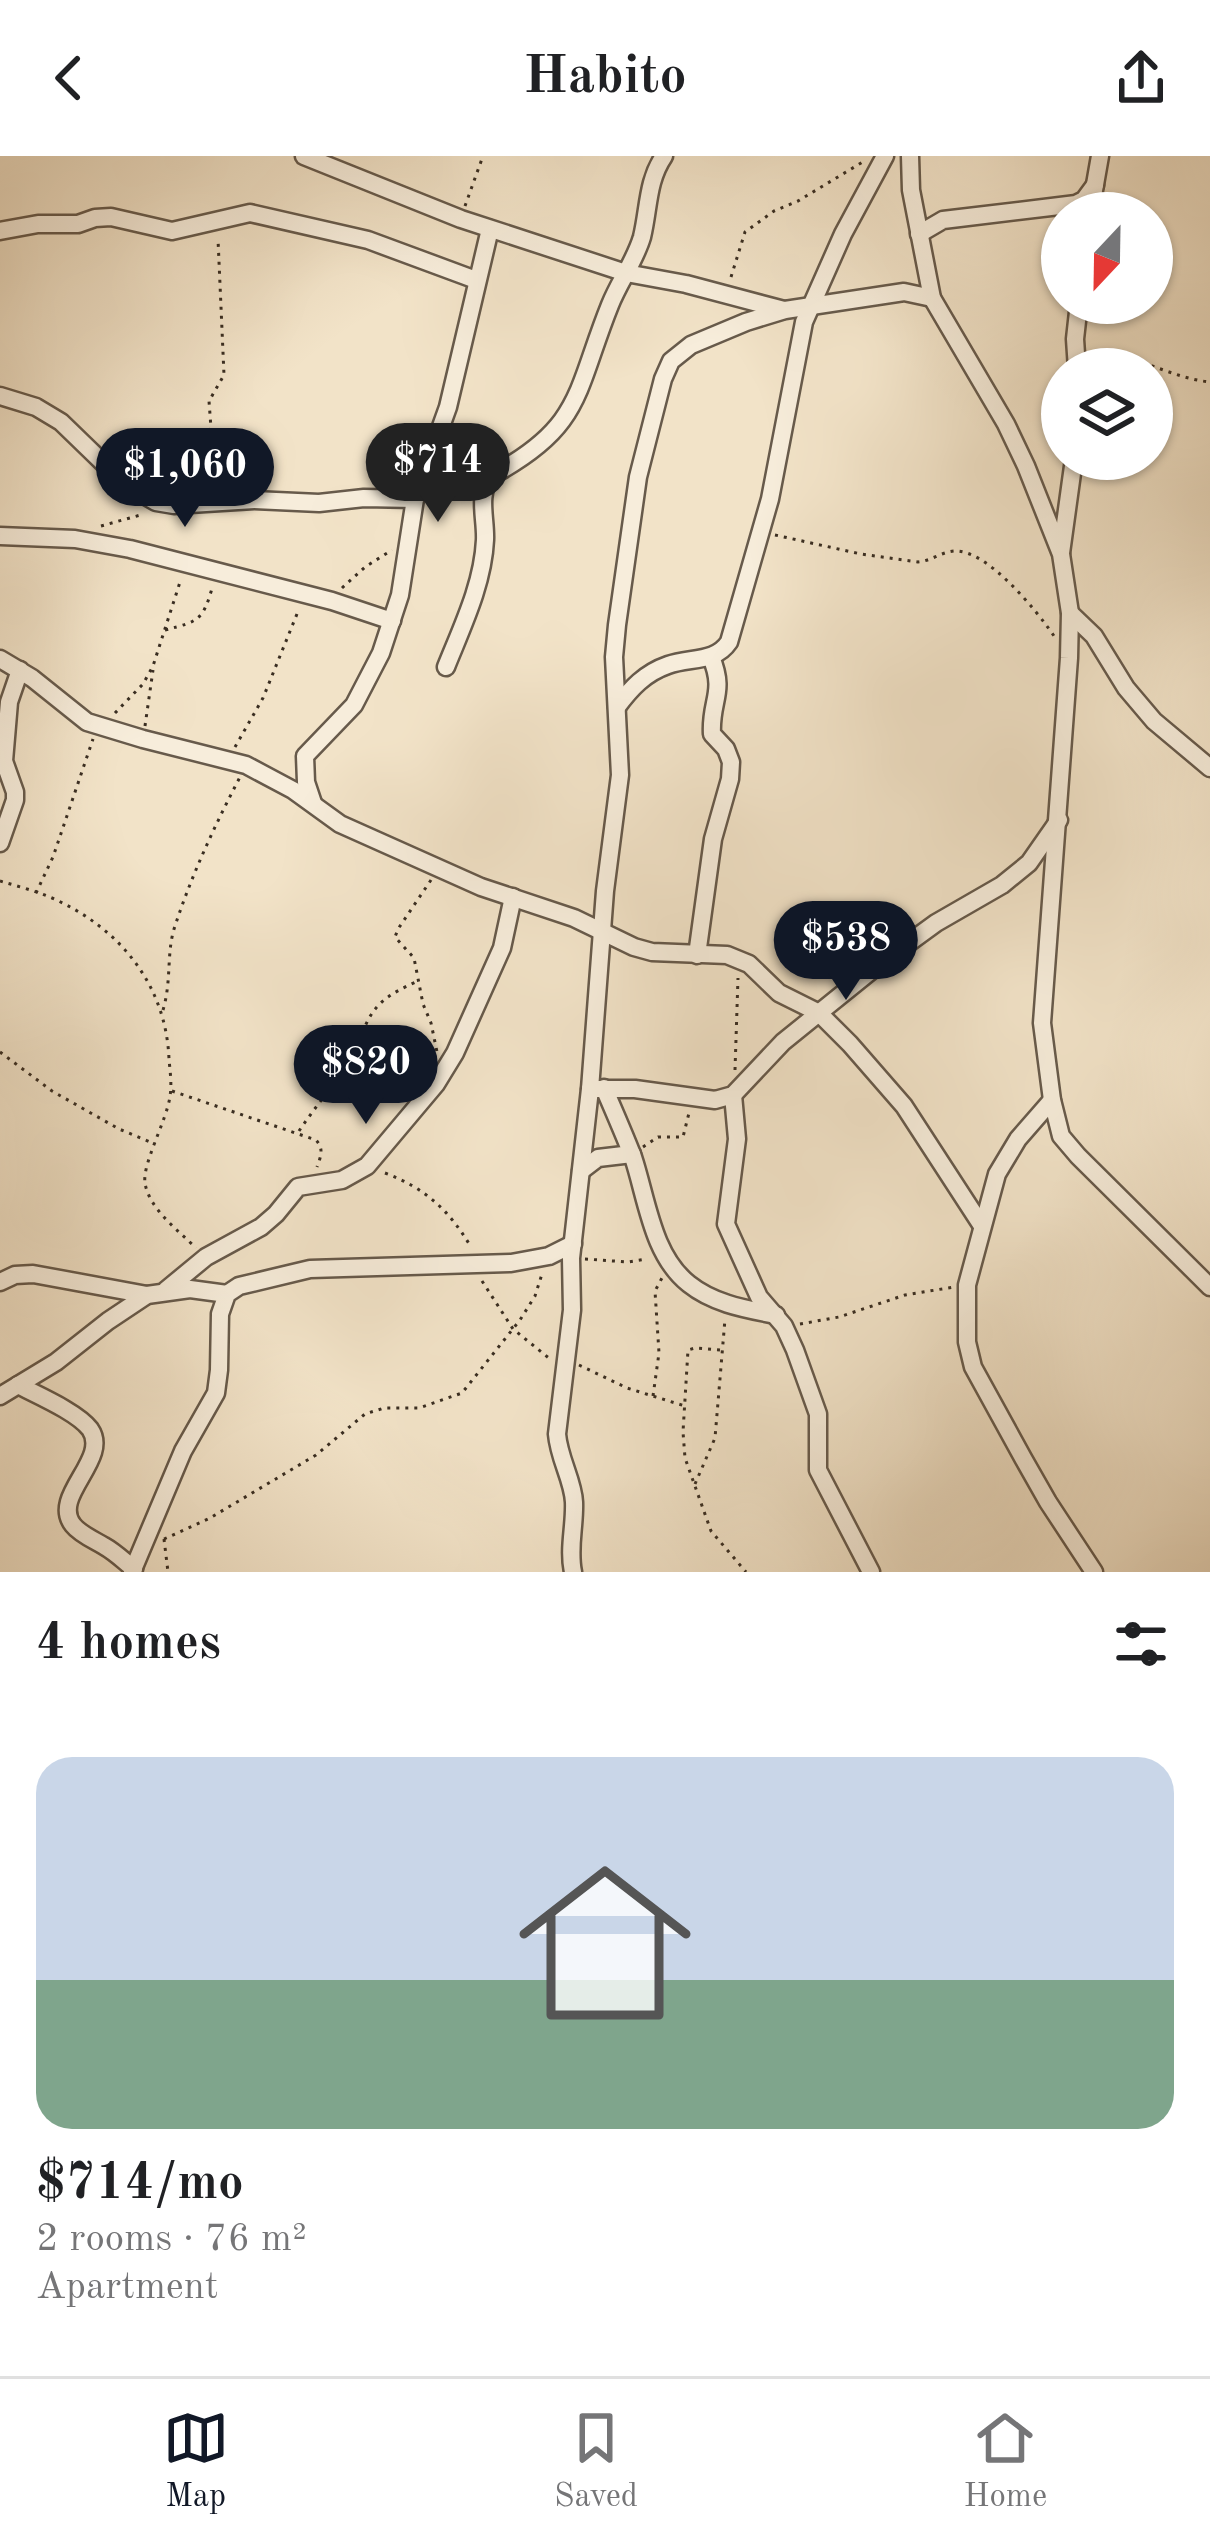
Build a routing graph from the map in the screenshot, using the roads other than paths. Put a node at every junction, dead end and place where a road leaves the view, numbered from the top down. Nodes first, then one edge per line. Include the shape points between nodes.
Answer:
1 (304, 156) edge
2 (664, 156) edge
3 (885, 156) edge
4 (910, 156) edge
5 (1100, 156) edge
6 (1095, 185) junction
7 (1094, 192) edge
8 (490, 229) junction
9 (0, 231) edge
10 (920, 234) junction
11 (626, 273) junction
12 (476, 280) junction
13 (932, 298) junction
14 (811, 304) junction
15 (785, 310) junction
16 (0, 395) edge
17 (1071, 480) edge
18 (415, 499) junction
19 (0, 536) edge
20 (1061, 554) junction
21 (1070, 613) junction
22 (392, 621) junction
23 (711, 657) junction
24 (8, 660) edge
25 (446, 667) dead end
26 (616, 708) junction
27 (1210, 768) edge
28 (314, 803) junction
29 (1059, 819) junction
30 (0, 843) edge
31 (513, 898) junction
32 (601, 929) junction
33 (697, 955) junction
34 (819, 1013) junction
35 (597, 1088) junction
36 (735, 1092) junction
37 (1052, 1100) junction
38 (631, 1152) junction
39 (581, 1171) junction
40 (982, 1226) junction
41 (572, 1251) junction
42 (0, 1282) edge
43 (1210, 1287) edge
44 (166, 1290) junction
45 (227, 1294) junction
46 (147, 1295) junction
47 (780, 1321) junction
48 (17, 1384) junction
49 (0, 1396) edge
50 (133, 1570) edge
51 (573, 1572) edge
52 (871, 1572) edge
53 (1094, 1572) edge

1 - 8 street
2 - 11 street
3 - 14 street
4 - 10 street
5 - 6 street
6 - 7 street
6 - 10 street via 1076,204 943,220
8 - 11 street
8 - 12 street
9 - 12 street via 112,217 172,231 250,213 368,240
10 - 13 street
11 - 15 street
11 - 25 street via 568,415 486,482 482,568
12 - 18 street via 448,407
13 - 14 street via 904,292
13 - 20 street via 1006,424
14 - 15 street
14 - 23 street via 761,532 729,642
15 - 26 street via 691,345 663,379 638,477 617,625
16 - 18 street via 62,422 140,496 174,505
17 - 20 street
18 - 22 street
19 - 22 street via 75,538
20 - 21 street
21 - 27 street via 1154,721
21 - 29 street
22 - 28 street via 354,705 305,756
23 - 26 street via 647,675
23 - 33 street via 719,686 712,734 731,762
24 - 28 street via 87,722 237,762
24 - 30 street via 4,761 15,800
26 - 32 street via 620,775
28 - 31 street via 340,824
29 - 34 street via 1016,874 936,923
29 - 37 street via 1042,1023
31 - 32 street
31 - 44 street via 502,948 455,1053 367,1166 343,1180 298,1187 260,1227
32 - 33 street via 652,952
32 - 35 street
33 - 34 street via 739,958 779,993
34 - 36 street
34 - 40 street via 904,1106
35 - 36 street via 715,1100
35 - 38 street
35 - 39 street
36 - 47 street via 726,1224 759,1297
37 - 40 street via 1004,1160
37 - 43 street via 1061,1136
38 - 39 street via 598,1158
38 - 47 street via 651,1220 686,1283
39 - 41 street
40 - 53 street via 967,1285 973,1367
41 - 45 street via 511,1263 310,1269
41 - 51 street via 556,1434 573,1490
42 - 46 street via 33,1274
44 - 45 street
44 - 46 street
45 - 50 street via 212,1405 183,1451
46 - 48 street
47 - 52 street via 818,1414 818,1470
48 - 49 street
48 - 50 street via 89,1428 94,1454 75,1487 70,1520

